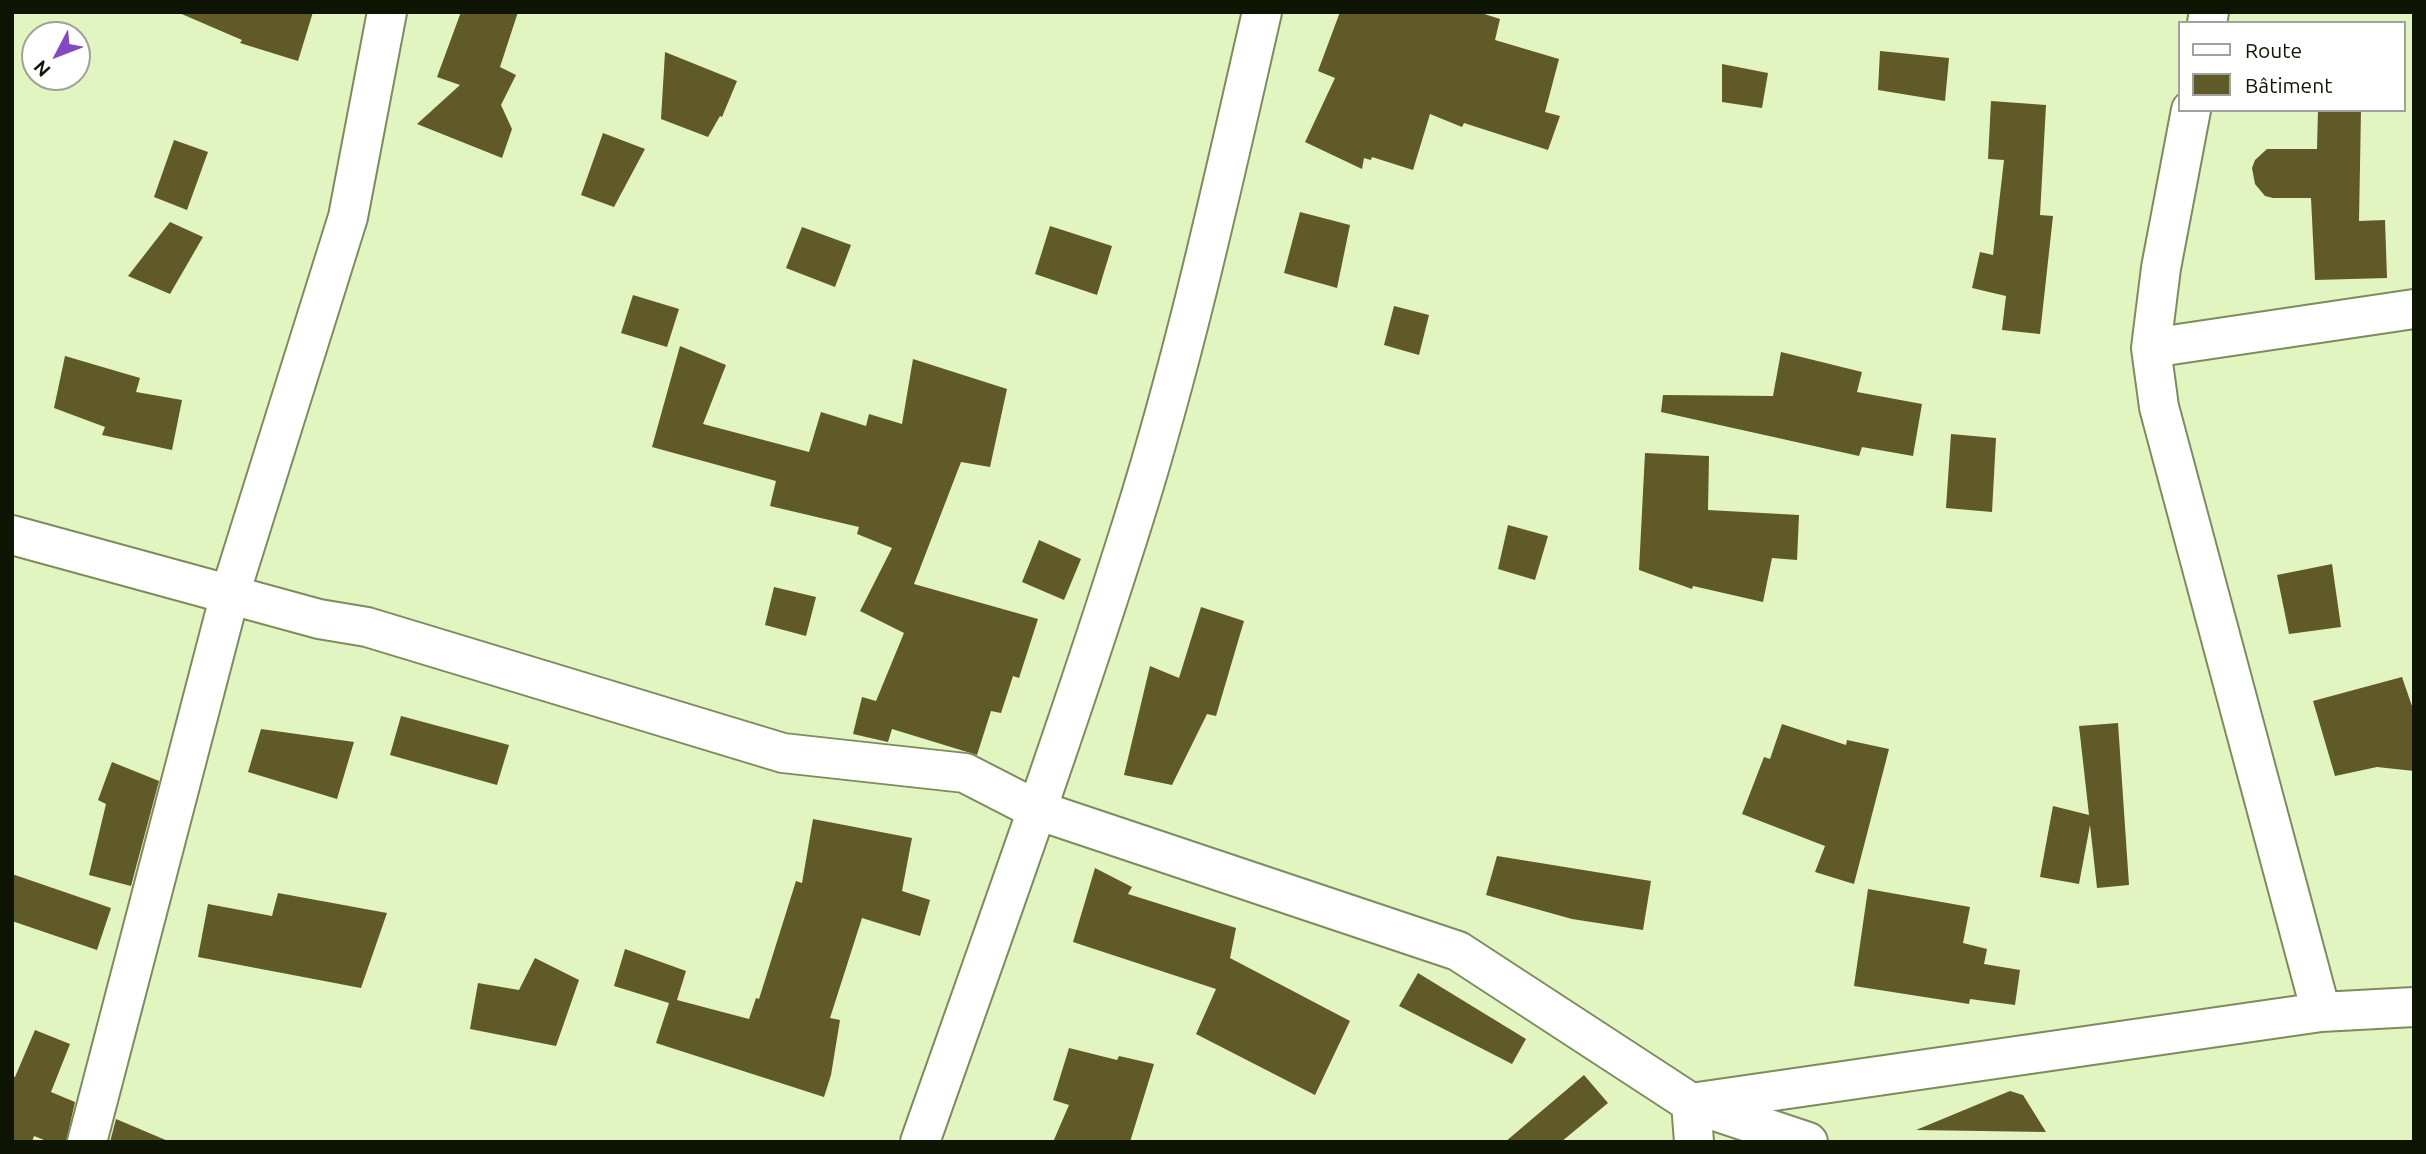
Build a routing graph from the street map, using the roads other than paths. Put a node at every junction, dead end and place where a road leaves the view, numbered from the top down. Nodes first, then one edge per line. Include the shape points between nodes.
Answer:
1 (387, 12) edge
2 (1262, 12) edge
3 (2191, 112) edge
4 (2414, 309) edge
5 (2151, 348) junction
6 (12, 535) edge
7 (230, 594) junction
8 (1037, 810) junction
9 (2414, 1007) edge
10 (2321, 1012) junction
11 (1691, 1103) junction
12 (88, 1142) edge
13 (920, 1142) edge
14 (1694, 1142) edge
15 (1808, 1142) edge

1 - 7 street via 348,217
2 - 8 street via 1206,258 1138,503
3 - 5 street
4 - 5 street
5 - 10 street via 2159,407
6 - 7 street
7 - 8 street via 367,627 783,753 965,773
7 - 12 street
8 - 11 street via 1458,951
8 - 13 street
9 - 10 street
10 - 11 street
11 - 14 street
11 - 15 street

